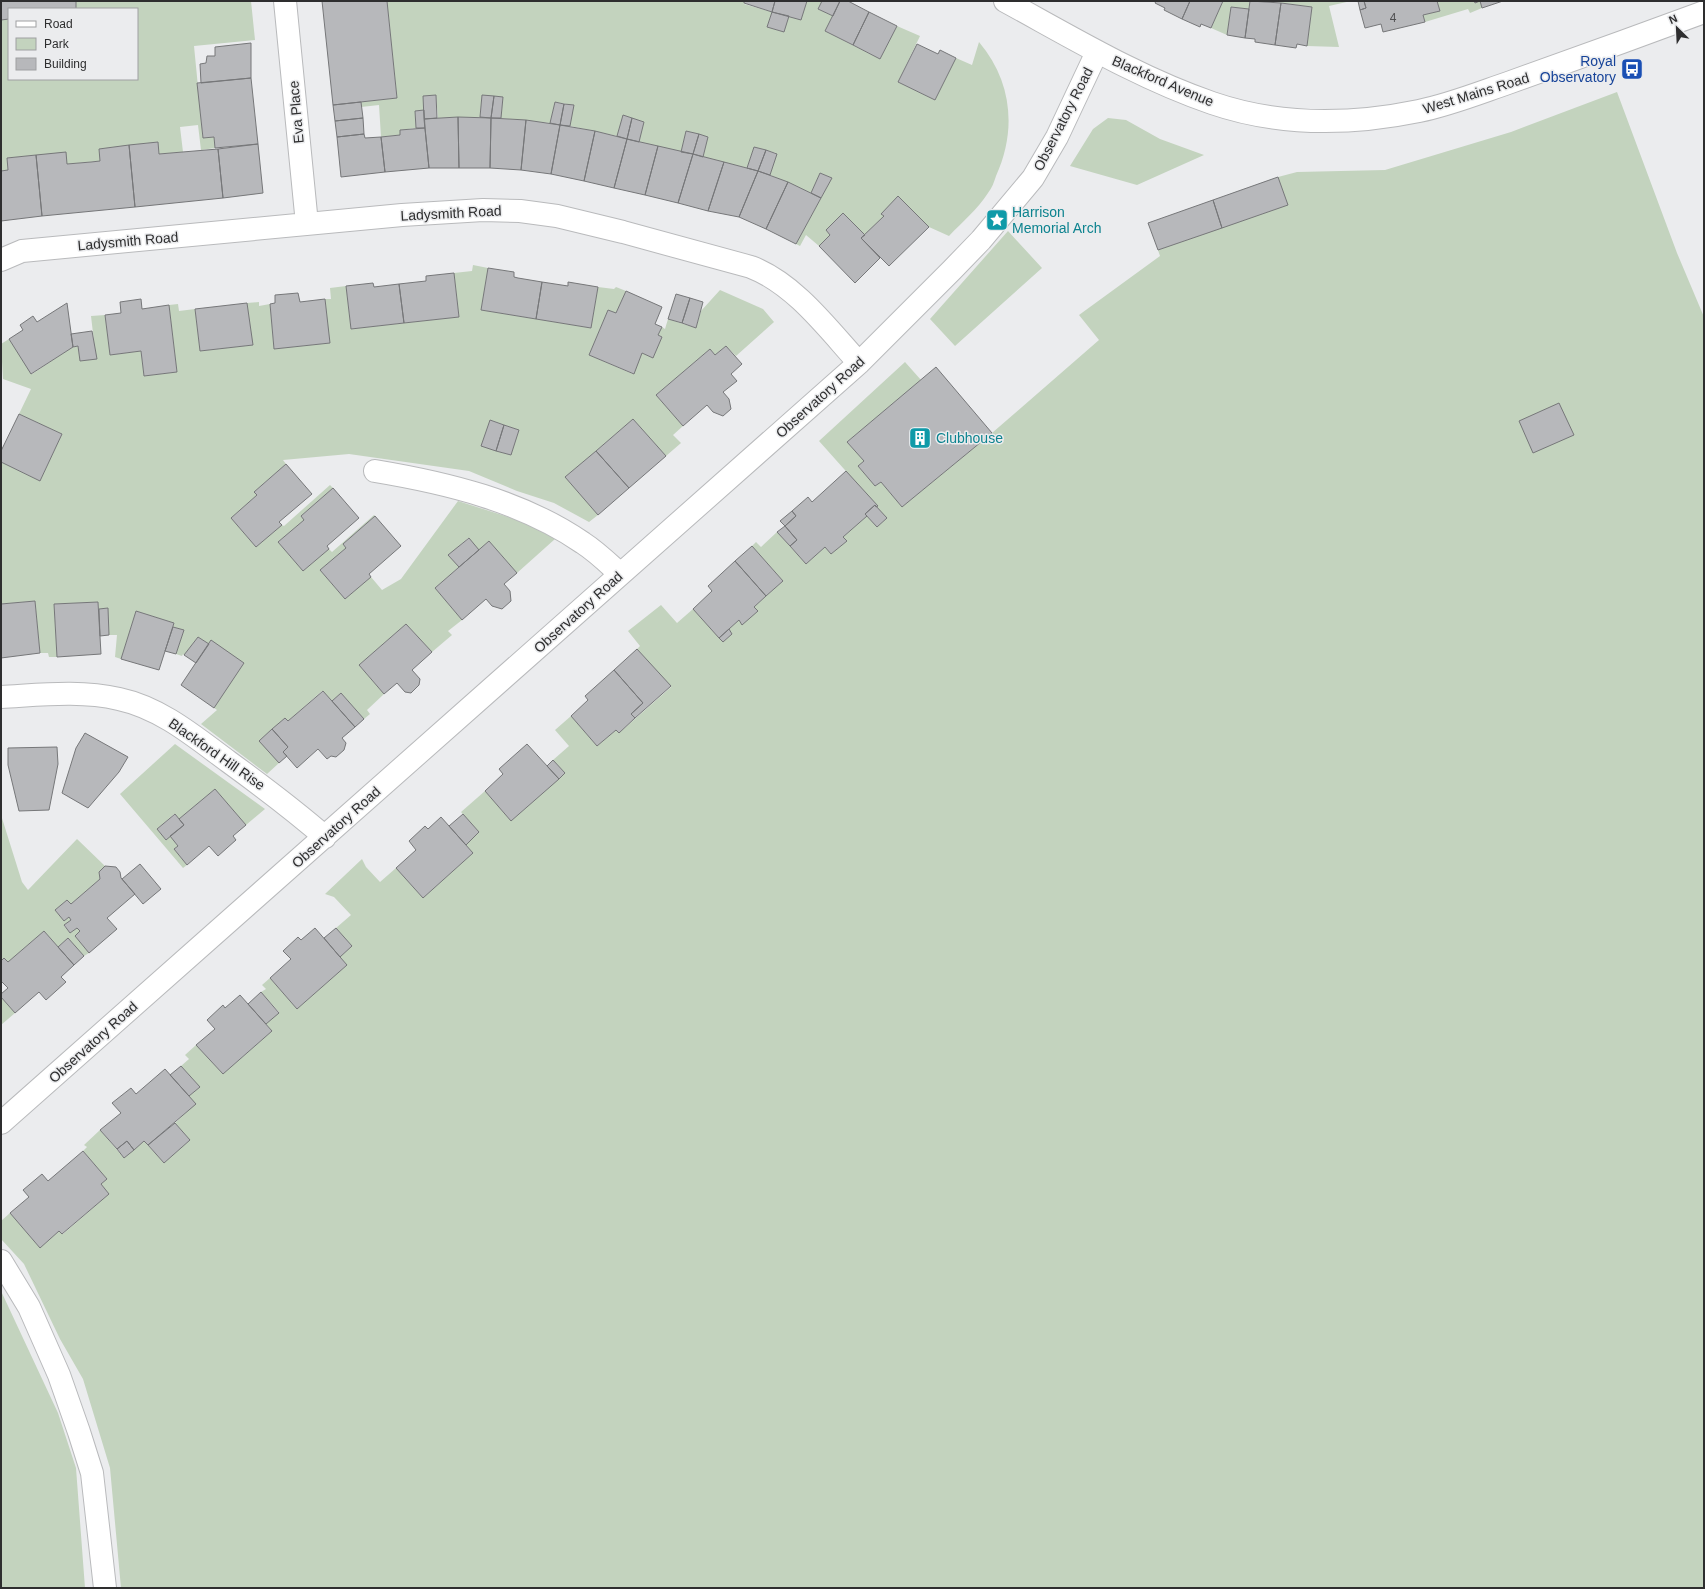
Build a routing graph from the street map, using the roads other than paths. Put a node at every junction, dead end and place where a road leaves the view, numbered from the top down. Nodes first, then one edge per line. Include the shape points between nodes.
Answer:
1 (285, 1) edge
2 (1005, 1) edge
3 (1704, 12) edge
4 (1097, 52) junction
5 (1358, 120) joint
6 (307, 224) junction
7 (1, 260) edge
8 (859, 363) junction
9 (375, 470) dead end
10 (620, 574) junction
11 (1, 697) edge
12 (325, 837) junction
13 (1, 1123) edge
14 (1, 1261) edge
15 (105, 1588) edge

1 - 6 street, Eva Place
2 - 4 street, Blackford Avenue
3 - 5 street, West Mains Road via 1549,70 1476,94 1420,111
4 - 5 street, Blackford Avenue via 1161,83 1214,104 1298,120
4 - 8 street, Observatory Road via 1057,137 1033,178 981,240
6 - 7 street, Ladysmith Road via 22,251
6 - 8 street, Ladysmith Road via 483,210 537,213 579,221 751,267 770,275 794,293
8 - 10 street, Observatory Road
9 - 10 street via 458,488 517,508 567,532
10 - 12 street, Observatory Road
11 - 12 street, Blackford Hill Rise via 82,694 120,699 160,714 198,738 284,802
12 - 13 street, Observatory Road
14 - 15 street via 29,1308 59,1376 81,1439 93,1479

